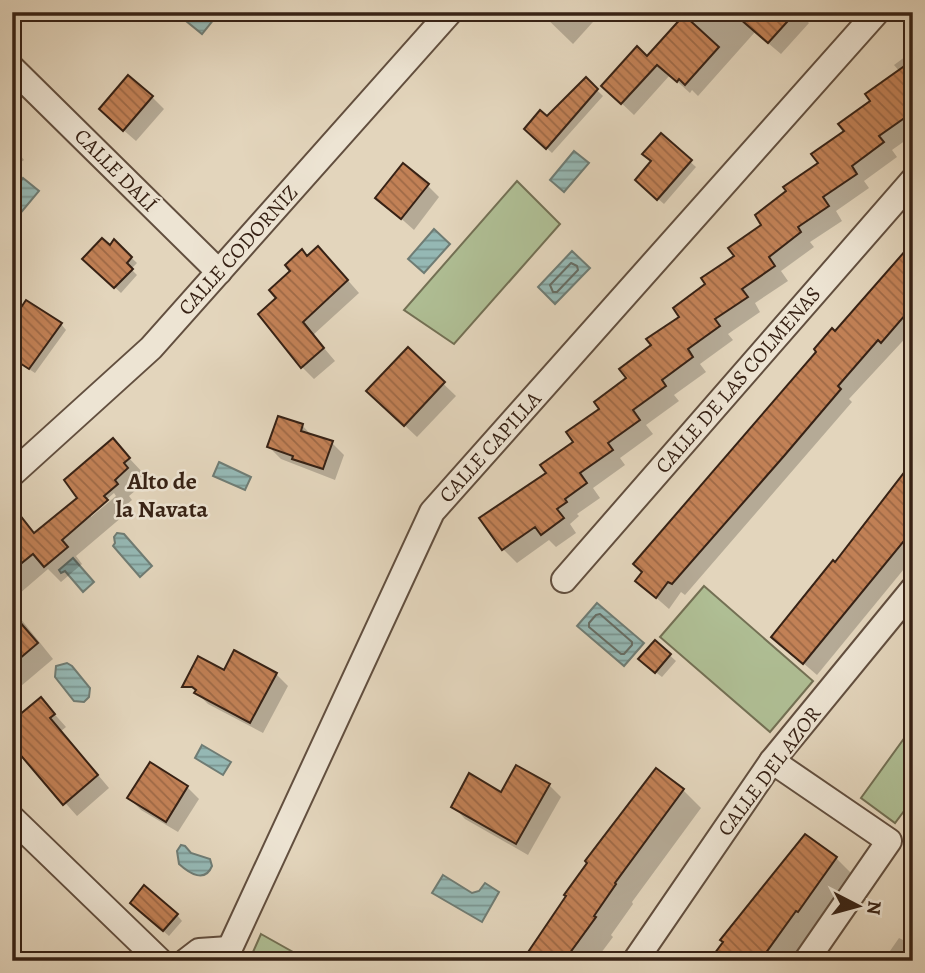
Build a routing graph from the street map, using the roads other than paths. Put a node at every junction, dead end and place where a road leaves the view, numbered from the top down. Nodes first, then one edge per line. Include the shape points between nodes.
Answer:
1 (450, 12) edge
2 (877, 12) edge
3 (12, 68) edge
4 (913, 180) edge
5 (219, 272) junction
6 (12, 474) edge
7 (564, 580) dead end
8 (913, 589) edge
9 (772, 761) junction
10 (12, 818) edge
11 (227, 955) edge
12 (160, 961) edge
13 (186, 961) edge
14 (635, 961) edge
15 (806, 961) edge

1 - 5 street, CALLE CODORNIZ
2 - 11 street, CALLE CAPILLA via 432,512
3 - 5 street, CALLE DALÍ
4 - 7 street, CALLE DE LAS COLMENAS
5 - 6 street, CALLE CODORNIZ via 151,348
8 - 9 street, CALLE DEL AZOR
9 - 14 street, CALLE DEL AZOR
9 - 15 street via 889,841
10 - 12 street
11 - 13 street via 199,951

